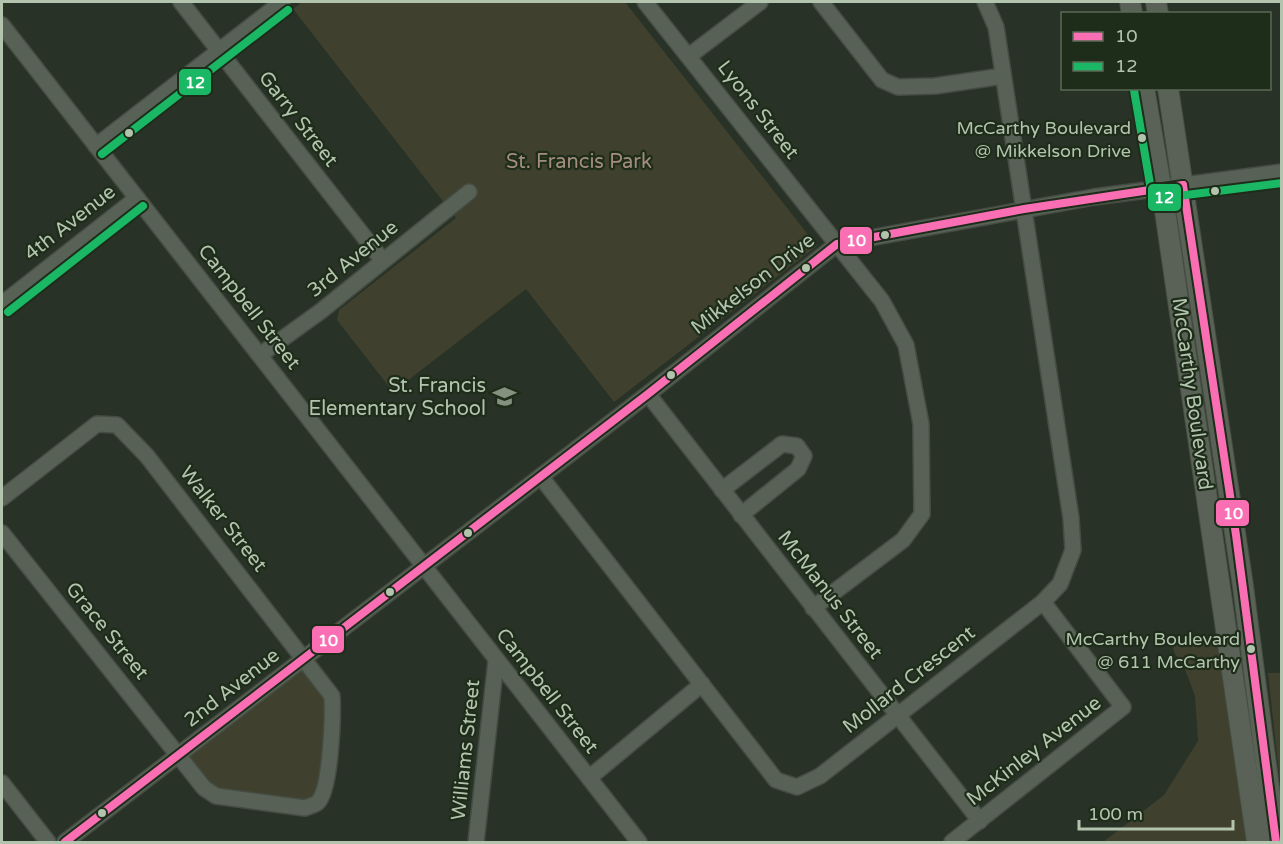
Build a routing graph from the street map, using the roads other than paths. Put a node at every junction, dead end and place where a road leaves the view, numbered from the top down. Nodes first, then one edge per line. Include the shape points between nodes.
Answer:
1 (181, 2) edge
2 (282, 2) edge
3 (645, 2) edge
4 (760, 2) edge
5 (821, 2) edge
6 (985, 2) edge
7 (2, 25) edge
8 (218, 51) junction
9 (689, 56) junction
10 (1003, 76) junction
11 (1144, 90) edge
12 (1167, 90) edge
13 (96, 146) junction
14 (1281, 172) edge
15 (1183, 185) junction
16 (1161, 188) junction
17 (469, 192) dead end
18 (137, 198) junction
19 (1024, 209) junction
20 (837, 244) junction
21 (383, 261) junction
22 (2, 304) edge
23 (260, 355) junction
24 (648, 394) junction
25 (542, 477) junction
26 (722, 490) junction
27 (2, 498) edge
28 (741, 515) junction
29 (2, 533) edge
30 (425, 565) junction
31 (1043, 602) junction
32 (813, 608) junction
33 (304, 659) junction
34 (496, 661) junction
35 (702, 684) junction
36 (898, 716) junction
37 (180, 755) junction
38 (589, 778) junction
39 (2, 783) edge
40 (980, 821) junction
41 (48, 843) edge
42 (65, 843) edge
43 (476, 843) edge
44 (639, 843) edge
45 (952, 843) edge
46 (1257, 843) edge
47 (1276, 843) edge

1 - 8 street, Garry Street
2 - 8 street
3 - 9 street, Lyons Street
4 - 9 street
5 - 10 street via 882,80 898,87
6 - 10 street, Mollard Crescent via 996,27
7 - 13 street, Campbell Street
8 - 13 street
8 - 21 street, Garry Street
9 - 20 street, Lyons Street
10 - 19 street, Mollard Crescent
11 - 16 main road, McCarthy Boulevard
12 - 15 main road, McCarthy Boulevard
13 - 18 street, Campbell Street
14 - 15 street, Mikkelson Drive
15 - 16 street, Mikkelson Drive
15 - 47 main road, McCarthy Boulevard via 1243,586
16 - 19 street, Mikkelson Drive
16 - 46 main road, McCarthy Boulevard
17 - 21 street, 3rd Avenue
18 - 22 street, 4th Avenue
18 - 23 street, Campbell Street
19 - 20 street, Mikkelson Drive
19 - 31 street, Mollard Crescent via 1071,518 1072,550 1060,584
20 - 24 street, Mikkelson Drive
20 - 32 street, Lyons Street via 882,301 906,345 921,424 922,514 903,540
21 - 23 street, 3rd Avenue
23 - 30 street, Campbell Street
24 - 25 street, Mikkelson Drive
24 - 26 street, McManus Street
25 - 30 street, Mikkelson Drive
25 - 35 street, Mollard Crescent
26 - 28 street, McManus Street
26 - 28 street via 782,444 797,446 804,456 798,470
27 - 33 street, Walker Street via 97,424 117,425 147,456
28 - 32 street, McManus Street
29 - 37 street, Grace Street
30 - 33 street, 2nd Avenue
30 - 34 street, Campbell Street
31 - 36 street, Mollard Crescent
31 - 40 street, McKinley Avenue via 1123,707
32 - 36 street, McManus Street
33 - 37 street, 2nd Avenue
33 - 37 street, Walker Street via 332,696 334,717 326,786 318,802 305,808 216,796 204,788
34 - 38 street, Campbell Street
34 - 43 street, Williams Street
35 - 36 street, Mollard Crescent via 776,780 797,787 820,776
35 - 38 street
36 - 40 street, McManus Street
37 - 42 street, 2nd Avenue
38 - 44 street, Campbell Street
39 - 41 street
40 - 45 street, McKinley Avenue

